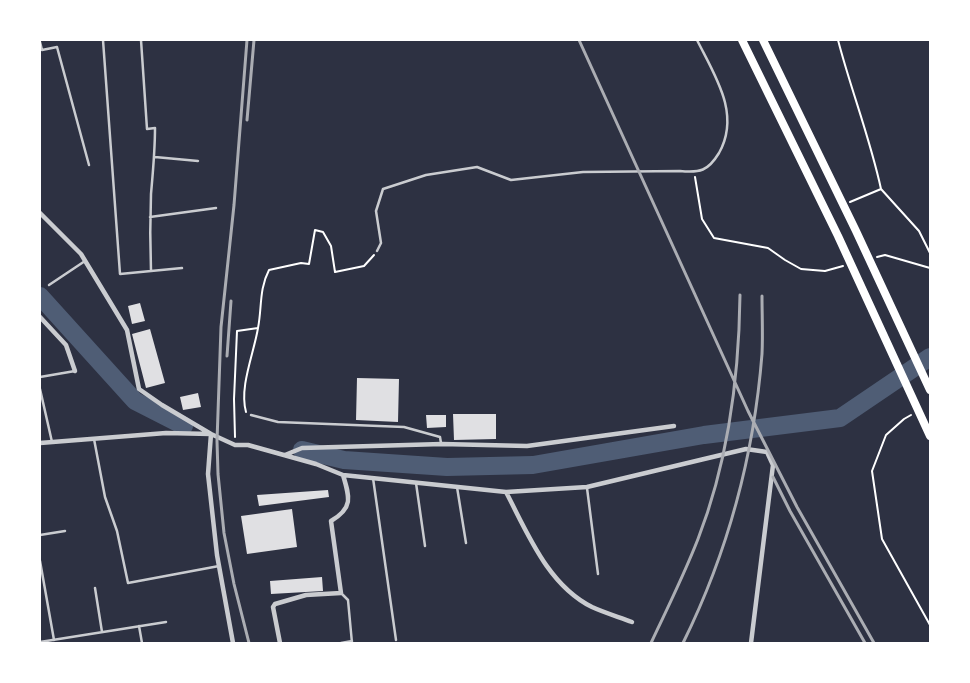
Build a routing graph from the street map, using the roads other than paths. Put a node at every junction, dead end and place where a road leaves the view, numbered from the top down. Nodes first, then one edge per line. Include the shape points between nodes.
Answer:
1 (103, 40) edge
2 (142, 40) edge
3 (697, 40) edge
4 (742, 40) edge
5 (763, 40) edge
6 (40, 42) edge
7 (155, 157) junction
8 (198, 160) dead end
9 (90, 165) dead end
10 (216, 208) dead end
11 (40, 214) edge
12 (150, 217) junction
13 (378, 251) road end
14 (86, 261) junction
15 (182, 268) dead end
16 (151, 271) junction
17 (49, 285) dead end
18 (40, 317) edge
19 (75, 371) joint
20 (40, 377) edge
21 (40, 389) edge
22 (930, 390) edge
23 (251, 415) road end
24 (674, 426) dead end
25 (211, 434) junction
26 (930, 436) edge
27 (94, 439) junction
28 (52, 442) junction
29 (40, 443) edge
30 (442, 444) junction
31 (284, 455) junction
32 (343, 475) junction
33 (373, 478) junction
34 (416, 483) junction
35 (457, 487) junction
36 (587, 487) junction
37 (506, 492) junction
38 (65, 531) dead end
39 (40, 535) edge
40 (466, 543) dead end
41 (425, 546) dead end
42 (40, 561) edge
43 (219, 566) junction
44 (598, 574) dead end
45 (95, 588) dead end
46 (341, 593) junction
47 (166, 622) dead end
48 (632, 622) dead end
49 (139, 626) junction
50 (102, 632) junction
51 (67, 638) junction
52 (54, 640) junction
53 (396, 640) dead end
54 (40, 642) edge
55 (352, 642) edge
56 (68, 643) edge
57 (142, 643) edge
58 (233, 643) edge
59 (280, 643) edge
60 (341, 643) edge
61 (751, 643) edge

1 - 16 lane via 120,274
2 - 7 lane via 146,129 155,128
3 - 13 lane via 725,97 728,116 720,151 709,166 694,173 583,172 511,180 477,168 426,175 383,189 376,211 381,243
4 - 26 highway via 838,236
5 - 22 highway
6 - 9 lane via 42,50 57,47
7 - 8 lane
7 - 12 lane
10 - 12 lane
11 - 14 street
12 - 16 lane
14 - 17 lane
14 - 25 street via 126,330 139,389
15 - 16 lane
18 - 19 street via 66,345
19 - 20 lane
21 - 28 lane
23 - 30 lane via 278,422 404,427 440,437
24 - 30 street via 527,446
25 - 27 street via 166,433
25 - 31 street via 235,445 248,445
25 - 43 street via 208,474
27 - 28 street
27 - 43 lane via 105,497 117,531 128,583
28 - 29 street
30 - 31 street via 302,448
31 - 32 street
32 - 33 street
32 - 46 street via 348,506 341,516 331,521
33 - 34 street
33 - 53 lane
34 - 35 street
34 - 41 lane
35 - 37 street
35 - 40 lane
36 - 37 street
36 - 44 lane
36 - 61 street via 746,450 767,452 773,465
37 - 48 street via 542,560 560,582 592,607
38 - 39 lane
42 - 52 lane
43 - 58 street
45 - 50 lane
46 - 55 lane via 348,600
46 - 59 street via 306,595 275,604
47 - 49 lane
49 - 50 lane
49 - 57 lane
50 - 51 lane
51 - 52 lane
51 - 56 lane
52 - 54 lane
55 - 60 lane

